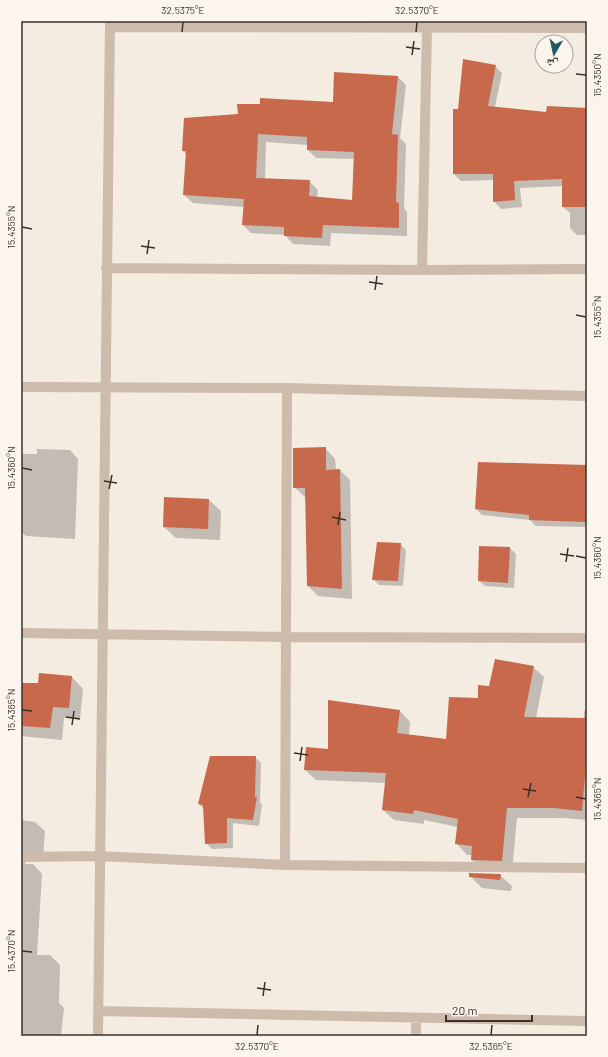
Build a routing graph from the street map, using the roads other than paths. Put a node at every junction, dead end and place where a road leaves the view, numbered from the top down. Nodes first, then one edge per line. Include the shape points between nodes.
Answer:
1 (110, 24) edge
2 (427, 28) junction
3 (587, 28) edge
4 (106, 268) junction
5 (587, 269) edge
6 (422, 270) junction
7 (21, 387) edge
8 (106, 387) junction
9 (287, 388) junction
10 (587, 396) edge
11 (21, 633) edge
12 (103, 633) junction
13 (286, 637) junction
14 (587, 638) edge
15 (99, 856) junction
16 (21, 857) edge
17 (285, 865) junction
18 (587, 868) edge
19 (98, 1012) junction
20 (416, 1018) junction
21 (587, 1021) edge
22 (98, 1036) edge
23 (416, 1036) edge

1 - 2 street
1 - 4 street
2 - 3 street
2 - 6 street
4 - 6 street
4 - 8 street
5 - 6 street
7 - 8 street
8 - 9 street
8 - 12 street
9 - 10 street
9 - 13 street
11 - 12 street
12 - 13 street
12 - 15 street
13 - 14 street
13 - 17 street
15 - 16 street
15 - 17 street
15 - 19 street
17 - 18 street
19 - 20 street
19 - 22 street
20 - 21 street
20 - 23 street

